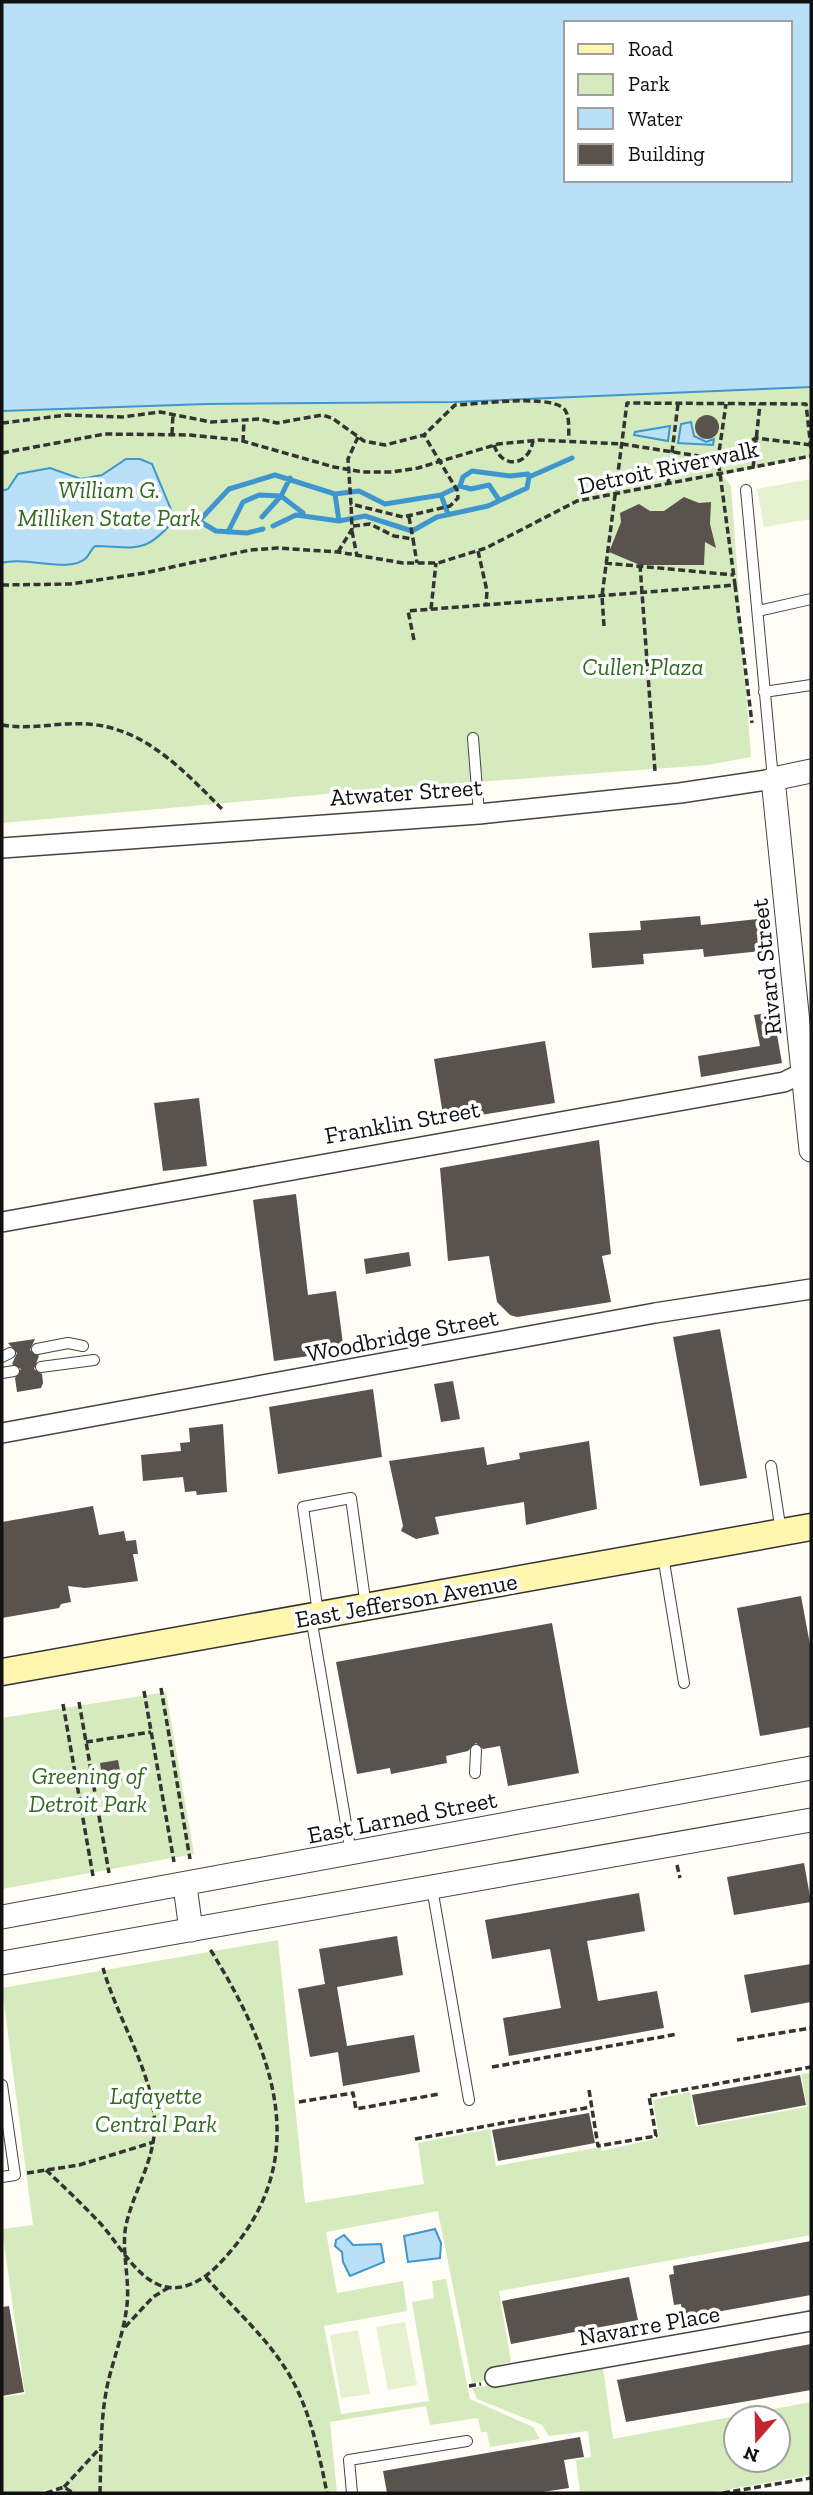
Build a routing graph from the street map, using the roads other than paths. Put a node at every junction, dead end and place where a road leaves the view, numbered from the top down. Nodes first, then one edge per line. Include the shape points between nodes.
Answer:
1 (746, 491) dead end
2 (811, 599) edge
3 (758, 611) junction
4 (811, 685) edge
5 (764, 692) junction
6 (473, 738) dead end
7 (811, 771) edge
8 (773, 779) junction
9 (479, 814) junction
10 (2, 848) edge
11 (807, 1072) edge
12 (811, 1150) edge
13 (2, 1222) edge
14 (811, 1289) edge
15 (83, 1346) dead end
16 (37, 1349) dead end
17 (94, 1360) dead end
18 (41, 1367) dead end
19 (13, 1371) dead end
20 (2, 1373) edge
21 (2, 1433) edge
22 (771, 1466) dead end
23 (811, 1527) edge
24 (781, 1533) junction
25 (663, 1554) junction
26 (366, 1607) junction
27 (315, 1616) junction
28 (2, 1672) edge
29 (684, 1683) dead end
30 (476, 1750) dead end
31 (811, 1768) edge
32 (475, 1773) dead end
33 (811, 1820) edge
34 (351, 1854) junction
35 (185, 1886) junction
36 (432, 1888) junction
37 (2, 1917) edge
38 (191, 1930) junction
39 (2, 1963) edge
40 (2, 2085) edge
41 (469, 2100) dead end
42 (2, 2177) edge
43 (811, 2321) edge
44 (495, 2377) dead end
45 (467, 2441) dead end
46 (352, 2493) edge

1 - 3 lane
2 - 3 lane
3 - 5 lane
4 - 5 lane
5 - 8 lane
6 - 9 lane
7 - 8 street, Atwater Street
8 - 9 street, Atwater Street
8 - 11 street, Rivard Street
9 - 10 street, Atwater Street
11 - 12 street, Rivard Street
11 - 13 street, Franklin Street via 783,1082
14 - 21 street, Woodbridge Street via 655,1313
15 - 16 lane via 68,1343
17 - 18 lane
19 - 20 lane
22 - 24 lane
23 - 24 main road, East Jefferson Avenue
24 - 25 main road, East Jefferson Avenue
25 - 26 main road, East Jefferson Avenue
25 - 29 lane
26 - 27 main road, East Jefferson Avenue
26 - 27 lane via 351,1498 303,1507
27 - 28 main road, East Jefferson Avenue
27 - 34 lane
30 - 32 lane
31 - 34 street, East Larned Street
33 - 36 street
34 - 35 street, East Larned Street
35 - 37 street, East Larned Street
35 - 38 street
36 - 38 street
36 - 41 lane
38 - 39 street
40 - 42 lane via 15,2175
43 - 44 street, Navarre Place
45 - 46 lane via 349,2460

